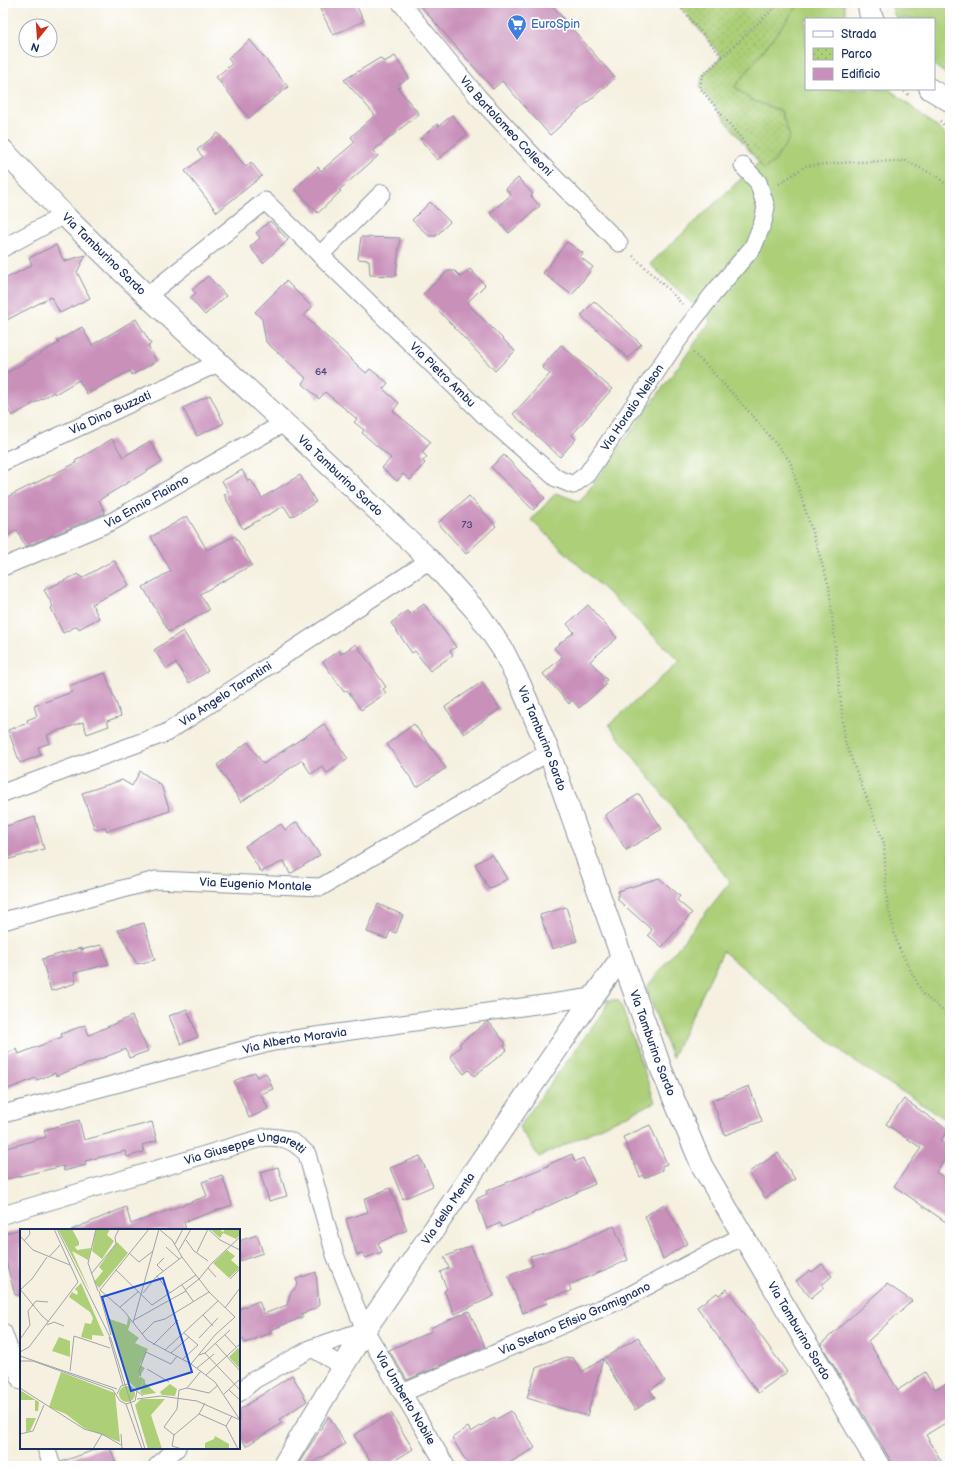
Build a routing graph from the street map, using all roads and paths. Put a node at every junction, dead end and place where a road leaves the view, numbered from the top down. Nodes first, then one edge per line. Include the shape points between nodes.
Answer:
1 (401, 3) edge
2 (676, 3) edge
3 (779, 3) edge
4 (868, 3) edge
5 (872, 18) edge
6 (722, 57) junction
7 (932, 90) edge
8 (950, 100) edge
9 (3, 150) edge
10 (743, 166) joint
11 (950, 189) edge
12 (382, 193) dead end
13 (762, 196) junction
14 (64, 215) junction
15 (619, 242) joint
16 (3, 248) edge
17 (320, 255) junction
18 (147, 296) junction
19 (691, 322) junction
20 (678, 340) junction
21 (218, 362) junction
22 (284, 422) junction
23 (3, 462) edge
24 (573, 485) joint
25 (430, 560) junction
26 (3, 567) edge
27 (549, 752) junction
28 (3, 793) edge
29 (3, 921) edge
30 (622, 958) junction
31 (593, 997) junction
32 (950, 1017) edge
33 (3, 1114) edge
34 (3, 1215) edge
35 (744, 1235) junction
36 (365, 1330) junction
37 (3, 1332) edge
38 (312, 1348) junction
39 (342, 1367) junction
40 (20, 1378) edge
41 (240, 1392) edge
42 (402, 1393) junction
43 (46, 1449) edge
44 (176, 1449) edge
45 (52, 1466) edge
46 (157, 1466) edge
47 (283, 1466) edge
48 (446, 1466) edge
49 (879, 1466) edge

1 - 15 street, Via Bartolomeo Colleoni via 478,97
2 - 6 path
3 - 6 path
4 - 5 street
6 - 10 path via 702,76 700,88 754,156
7 - 8 street
9 - 14 street, Via Tamburino Sardo
10 - 13 street, Via Horatio Nelson via 758,182
11 - 13 path via 938,177 906,161 853,162 806,166
12 - 17 street
13 - 19 street, Via Horatio Nelson via 766,207 753,247
14 - 16 street
14 - 18 street, Via Tamburino Sardo
15 - 19 path via 670,291
17 - 18 street, Via Pietro Ambu via 265,201
17 - 24 street, Via Pietro Ambu via 483,414 556,478
18 - 21 street, Via Tamburino Sardo
19 - 20 street, Via Horatio Nelson
20 - 24 street, Via Horatio Nelson via 587,474
20 - 32 path via 705,364 790,461 829,586 845,742 884,843 887,904 898,946 923,994
21 - 22 street, Via Tamburino Sardo
21 - 23 street, Via Dino Buzzati
22 - 25 street, Via Tamburino Sardo
22 - 26 street, Via Ennio Flaiano via 113,521
25 - 27 street, Via Tamburino Sardo via 478,614 503,650
25 - 28 street, Via Angelo Tarantini via 166,733
27 - 29 street, Via Eugenio Montale via 321,887 156,880
27 - 30 street, Via Tamburino Sardo
30 - 31 street, Via della Menta
30 - 35 street, Via Tamburino Sardo via 662,1070 702,1166
31 - 33 street, Via Alberto Moravia via 273,1042
31 - 36 street, Via della Menta
34 - 36 street, Via Giuseppe Ungaretti via 265,1137 280,1137 296,1143 307,1154 335,1255
35 - 42 street, Via Stefano Efisio Gramignano via 623,1299
35 - 49 street, Via Tamburino Sardo
36 - 38 street
36 - 39 street, Via della Menta
36 - 42 street, Via Umberto Nobile
37 - 40 street
38 - 39 street
38 - 41 street via 254,1380
39 - 47 street, Via della Menta
42 - 48 street, Via Umberto Nobile
43 - 45 street
44 - 46 street

